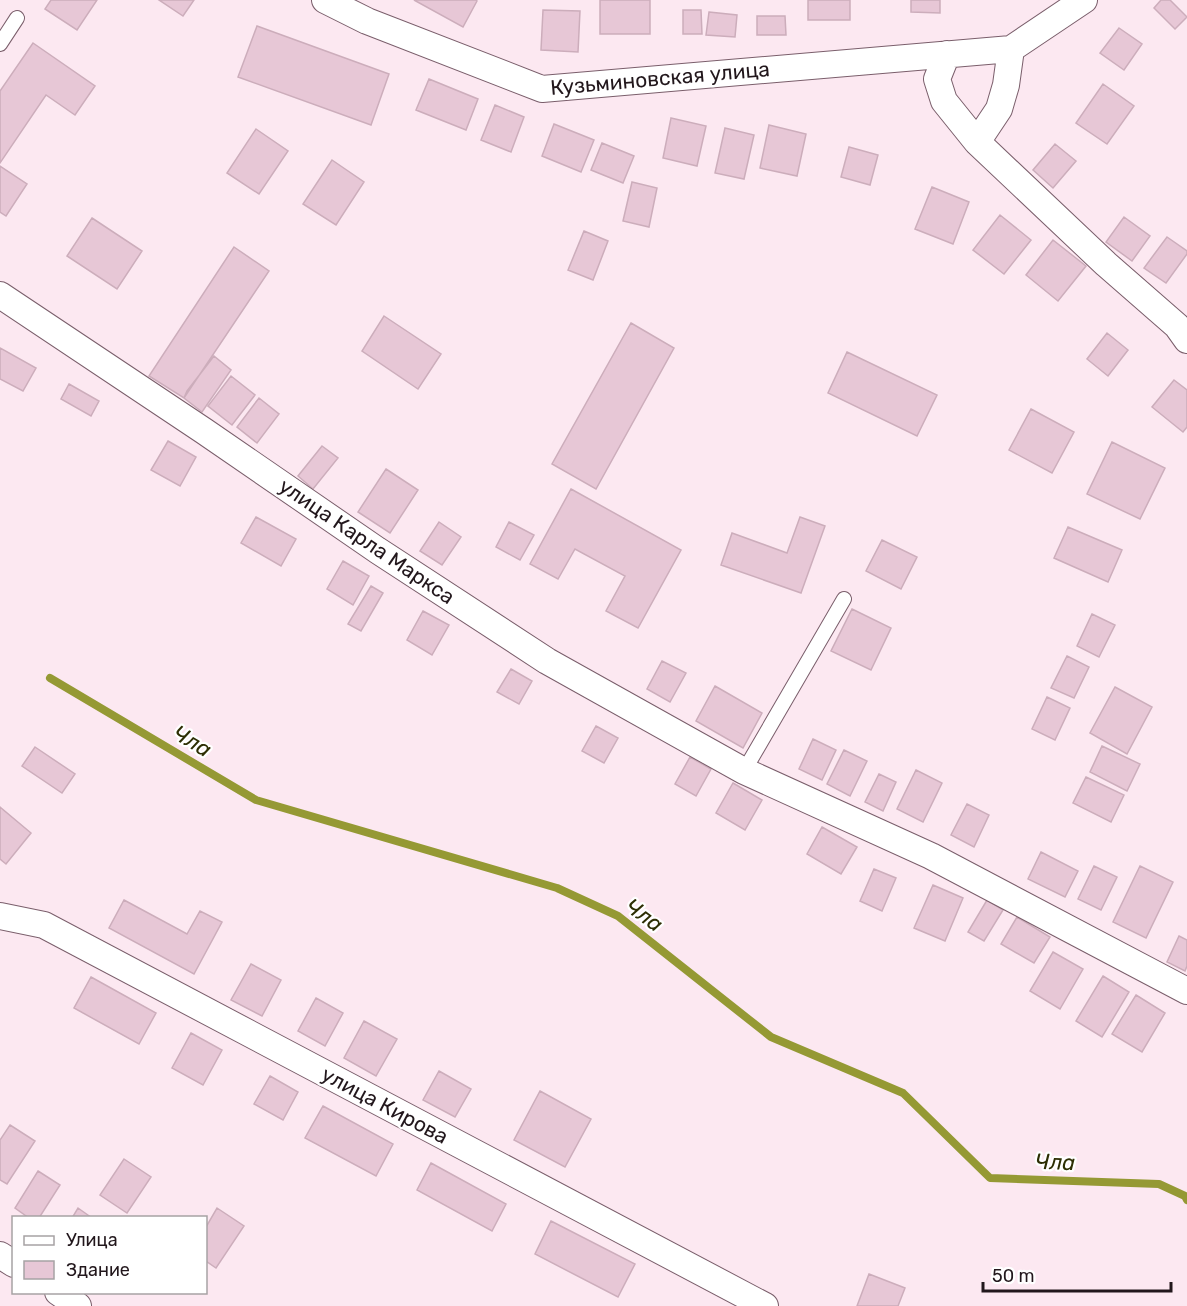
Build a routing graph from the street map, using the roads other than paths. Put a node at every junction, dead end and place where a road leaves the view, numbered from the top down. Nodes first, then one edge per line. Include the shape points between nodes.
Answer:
1 (325, 0) edge
2 (1084, 0) edge
3 (17, 18) dead end
4 (0, 44) edge
5 (1011, 49) junction
6 (947, 54) junction
7 (977, 142) junction
8 (0, 295) edge
9 (1187, 340) edge
10 (844, 598) dead end
11 (744, 771) junction
12 (0, 916) edge
13 (1187, 991) edge
14 (60, 1294) edge
15 (78, 1306) edge
16 (765, 1306) edge

1 - 6 street, Кузьминовская улица via 367,21 542,89
2 - 5 street, Кузьминовская улица
3 - 4 lane
5 - 6 street, Кузьминовская улица
5 - 7 street via 999,109
6 - 7 street via 937,79 944,100
7 - 9 street via 1177,326
8 - 11 street, улица Карла Маркса via 547,661
10 - 11 lane
11 - 13 street, улица Карла Маркса via 931,856
12 - 16 street, улица Кирова via 44,925
14 - 15 street

